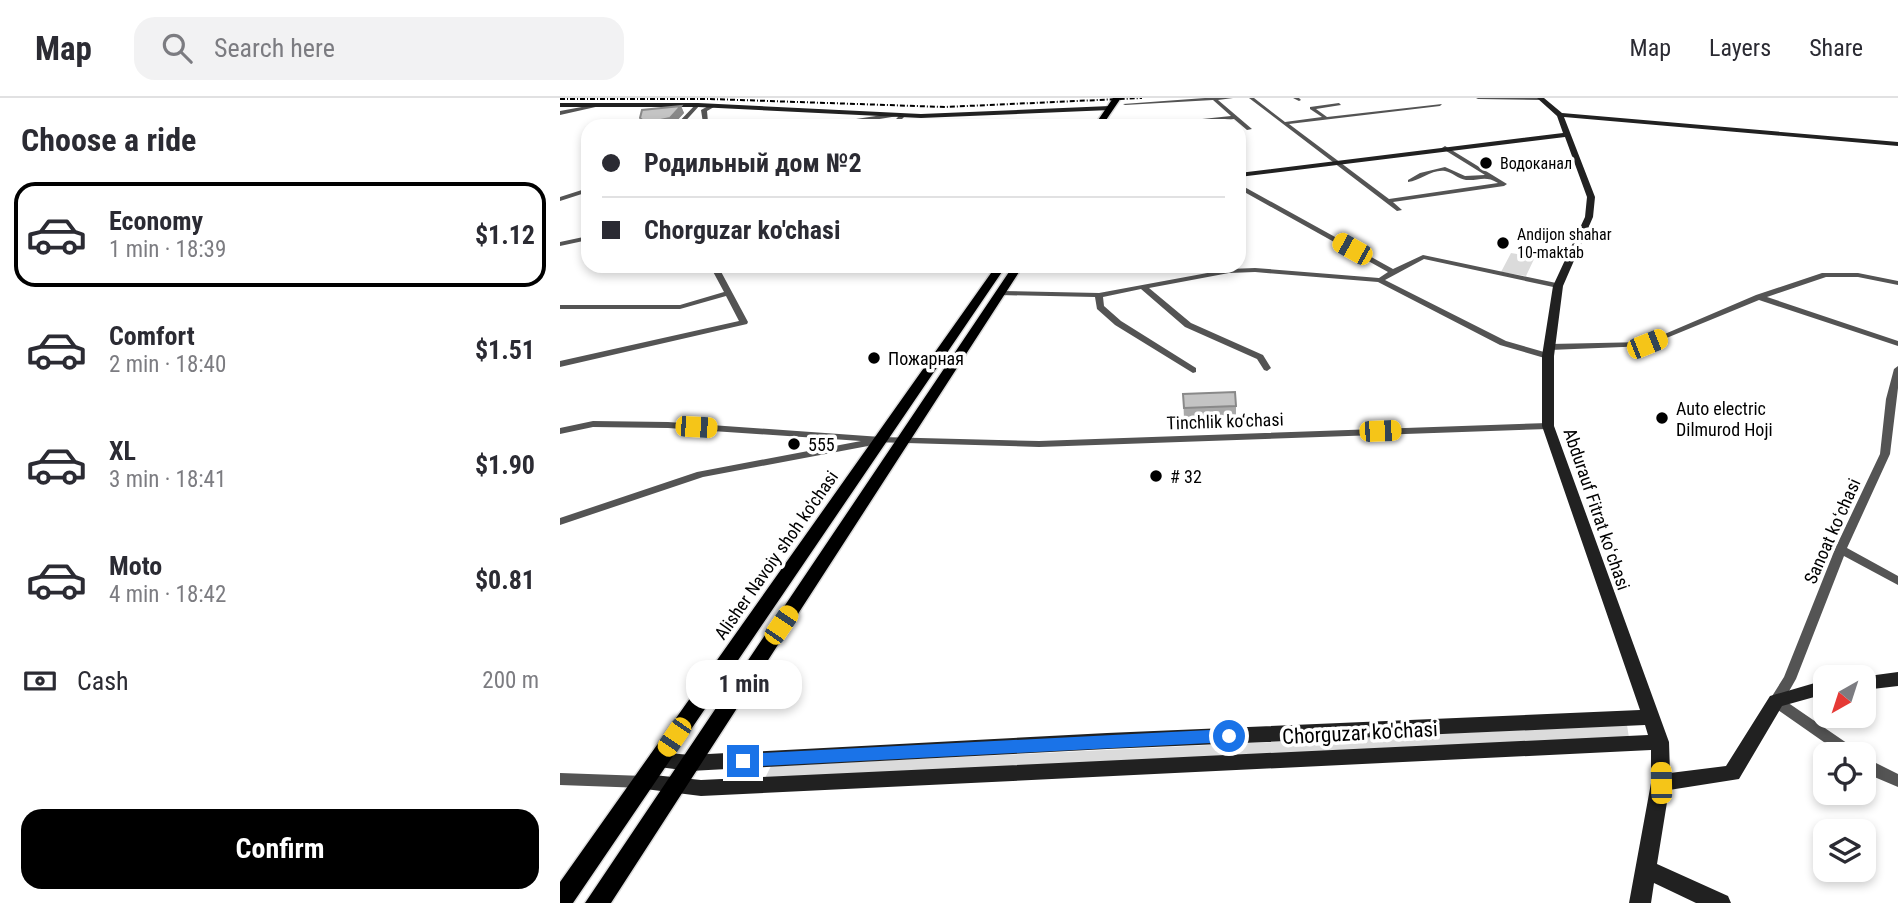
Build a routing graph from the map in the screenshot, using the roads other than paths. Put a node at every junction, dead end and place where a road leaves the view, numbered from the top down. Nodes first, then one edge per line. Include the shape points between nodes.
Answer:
1 (1117, 98) edge
2 (1231, 98) edge
3 (1251, 98) edge
4 (1330, 98) edge
5 (1478, 98) edge
6 (1540, 98) edge
7 (1215, 100) junction
8 (1127, 101) edge
9 (699, 102) edge
10 (1339, 104) junction
11 (1440, 104) dead end
12 (560, 105) edge
13 (598, 105) junction
14 (712, 106) junction
15 (1110, 108) junction
16 (560, 113) edge
17 (899, 115) junction
18 (1118, 115) dead end
19 (1560, 115) junction
20 (1358, 116) junction
21 (1234, 117) joint
22 (1326, 118) junction
23 (684, 119) edge
24 (705, 119) edge
25 (869, 119) edge
26 (896, 119) edge
27 (1103, 119) edge
28 (1217, 119) edge
29 (1286, 123) junction
30 (1567, 135) junction
31 (1898, 144) edge
32 (1445, 148) junction
33 (1337, 161) junction
34 (1246, 173) edge
35 (1491, 176) junction
36 (1410, 181) dead end
37 (1246, 190) edge
38 (581, 192) edge
39 (560, 199) edge
40 (1389, 201) junction
41 (1399, 210) dead end
42 (581, 240) edge
43 (560, 244) edge
44 (1246, 270) edge
45 (1393, 272) junction
46 (718, 273) edge
47 (996, 273) edge
48 (1013, 273) edge
49 (1218, 273) edge
50 (1380, 280) junction
51 (1898, 283) edge
52 (1558, 286) junction
53 (1143, 287) junction
54 (728, 293) junction
55 (1000, 293) junction
56 (1099, 295) junction
57 (1759, 297) junction
58 (560, 307) edge
59 (1898, 344) edge
60 (1549, 351) junction
61 (938, 355) junction
62 (958, 356) junction
63 (560, 364) edge
64 (1267, 368) dead end
65 (1898, 369) edge
66 (1193, 370) dead end
67 (927, 371) junction
68 (948, 372) junction
69 (1894, 400) edge
70 (1548, 426) junction
71 (560, 431) edge
72 (819, 435) junction
73 (881, 440) junction
74 (902, 441) junction
75 (1885, 454) junction
76 (802, 456) junction
77 (1898, 458) edge
78 (560, 522) edge
79 (1841, 549) junction
80 (1898, 580) edge
81 (1898, 679) edge
82 (1876, 682) edge
83 (1813, 690) edge
84 (1776, 701) junction
85 (1650, 717) junction
86 (1835, 742) edge
87 (1660, 743) junction
88 (659, 760) junction
89 (690, 763) junction
90 (1876, 771) edge
91 (560, 779) edge
92 (1898, 781) edge
93 (643, 782) junction
94 (1661, 783) junction
95 (674, 787) junction
96 (1647, 870) junction
97 (560, 902) edge
98 (597, 903) edge
99 (1640, 903) edge
100 (1720, 903) edge

1 - 15 main road
2 - 7 street
3 - 29 street
4 - 10 street
5 - 6 street
6 - 19 main road
7 - 8 street
7 - 21 street
8 - 18 main road
9 - 13 main road
9 - 14 main road
9 - 23 street
10 - 20 street
10 - 22 street via 1312,108
11 - 20 street
12 - 13 main road
13 - 16 street
14 - 17 main road
14 - 24 street via 704,110
15 - 17 main road
15 - 27 main road
17 - 25 street
17 - 26 street
19 - 30 main road, Abdurauf Fitrat koʻchasi
19 - 31 main road
20 - 22 street
21 - 28 street
22 - 29 street
29 - 33 street
30 - 32 main road
30 - 52 main road, Abdurauf Fitrat koʻchasi via 1590,190 1591,204
32 - 33 main road
32 - 35 street
33 - 34 main road
33 - 40 street
35 - 36 street via 1464,178 1445,169
35 - 40 street via 1503,185
37 - 45 street
38 - 39 street
40 - 41 street
42 - 43 street
44 - 50 street
45 - 50 street
45 - 52 street via 1423,257
46 - 54 street
47 - 61 main road, Alisher Navoiy shoh ko'chasi
48 - 55 main road
49 - 53 street
50 - 60 street via 1503,342
51 - 57 street via 1858,275 1825,275
52 - 60 main road, Abdurauf Fitrat koʻchasi
53 - 56 street
53 - 64 street via 1188,324 1260,357
54 - 58 street via 680,307
54 - 63 street via 744,322
55 - 56 street
55 - 62 main road
56 - 66 street via 1100,307 1118,323
57 - 59 street
57 - 60 street via 1647,344
60 - 70 main road, Abdurauf Fitrat koʻchasi
61 - 62 main road
61 - 67 main road, Alisher Navoiy shoh ko'chasi
62 - 68 main road
65 - 69 street, Sanoat koʻchasi
67 - 68 main road
67 - 73 main road, Alisher Navoiy shoh ko'chasi
68 - 74 main road
69 - 75 street, Sanoat koʻchasi
70 - 74 street, Tinchlik kо‘chasi via 1039,444
70 - 85 main road, Abdurauf Fitrat koʻchasi
71 - 72 street via 593,424 668,425
72 - 73 street
72 - 76 street
73 - 74 street, Tinchlik kо‘chasi
73 - 76 street
73 - 88 main road, Alisher Navoiy shoh ko'chasi
74 - 89 main road
75 - 77 street
75 - 79 street, Sanoat koʻchasi
76 - 78 street via 701,474
79 - 80 street
79 - 84 street, Sanoat koʻchasi via 1790,679
81 - 82 main road
83 - 84 main road
84 - 86 street
84 - 94 main road via 1732,773
85 - 87 main road, Abdurauf Fitrat koʻchasi
85 - 89 main road, Chorguzar ko'chasi
87 - 94 main road, Abdurauf Fitrat koʻchasi
87 - 95 main road, Chorguzar ko'chasi
88 - 89 main road, Chorguzar ko'chasi
88 - 93 main road, Alisher Navoiy shoh ko'chasi
89 - 95 main road
90 - 92 street
91 - 93 street
93 - 95 main road, Chorguzar ko'chasi
93 - 97 main road, Alisher Navoiy shoh ko'chasi
94 - 96 main road, Abdurauf Fitrat koʻchasi
95 - 98 main road
96 - 99 main road, Abdurauf Fitrat koʻchasi
96 - 100 main road

